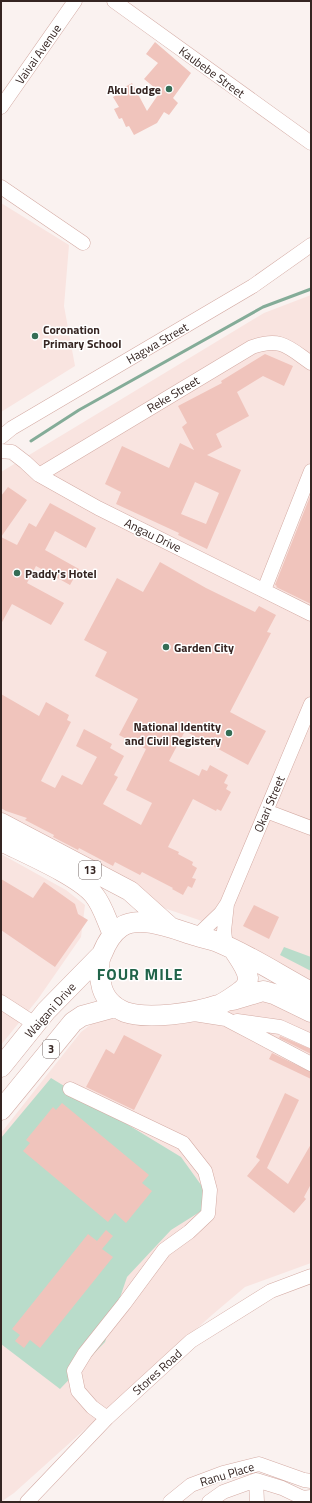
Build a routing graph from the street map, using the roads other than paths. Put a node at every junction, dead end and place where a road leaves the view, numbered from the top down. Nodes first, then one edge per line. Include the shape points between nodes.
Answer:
1 (75, 1) edge
2 (114, 1) edge
3 (1, 107) edge
4 (311, 143) edge
5 (1, 187) edge
6 (83, 243) dead end
7 (311, 245) edge
8 (311, 363) edge
9 (1, 437) edge
10 (7, 451) edge
11 (311, 471) edge
12 (39, 476) junction
13 (264, 590) junction
14 (311, 614) edge
15 (311, 704) edge
16 (266, 811) junction
17 (1, 823) edge
18 (311, 828) edge
19 (1, 840) edge
20 (227, 904) junction
21 (171, 927) junction
22 (113, 934) junction
23 (197, 936) junction
24 (229, 948) junction
25 (101, 955) junction
26 (311, 992) edge
27 (1, 1002) edge
28 (115, 1007) junction
29 (223, 1012) junction
30 (311, 1012) edge
31 (35, 1024) junction
32 (311, 1042) edge
33 (311, 1064) edge
34 (1, 1067) edge
35 (70, 1089) dead end
36 (1, 1110) edge
37 (311, 1276) edge
38 (107, 1418) junction
39 (256, 1480) junction
40 (311, 1481) edge
41 (311, 1498) edge
42 (27, 1502) edge
43 (170, 1502) edge
44 (209, 1502) edge
45 (257, 1502) edge

1 - 3 street, Vaivai Avenue
2 - 4 street, Kaubebe Street
5 - 6 street
7 - 9 street, Hagwa Street via 253,286 12,428
8 - 12 street, Reke Street via 286,346 275,342 252,347
10 - 12 street, Angau Drive via 25,462
11 - 13 street
12 - 13 street, Angau Drive
13 - 14 street, Angau Drive
15 - 16 street, Okari Street
16 - 18 street
16 - 20 street, Okari Street
17 - 21 highway, 13 via 130,890
19 - 22 highway, 13 via 86,887 95,896
20 - 23 street, Okari Street
20 - 24 street, Okari Street via 224,931
21 - 22 highway, 13 via 144,922 122,926
21 - 23 highway, 13
22 - 25 highway
23 - 24 highway, 13 via 214,940
24 - 26 highway, 13
24 - 29 highway via 245,968 248,979 245,987
25 - 28 highway via 101,987 106,998
25 - 31 highway, Waigani Drive / 3
27 - 31 street
28 - 29 highway via 126,1012 147,1015
28 - 36 highway, 3 via 82,1016 73,1022
29 - 30 highway via 263,991
29 - 32 street via 280,1027
29 - 33 street
31 - 34 highway, Waigani Drive / 3
35 - 38 street via 184,1143 205,1171 210,1190 208,1214 164,1250 74,1371 78,1390 92,1407
37 - 38 street, Stores Road via 271,1292 191,1341
38 - 42 street, Stores Road
39 - 41 street, Ranu Place via 303,1498
39 - 44 street, Ranu Place via 223,1492
39 - 45 street
40 - 43 street, Ranu Place via 259,1464 223,1473 191,1485

